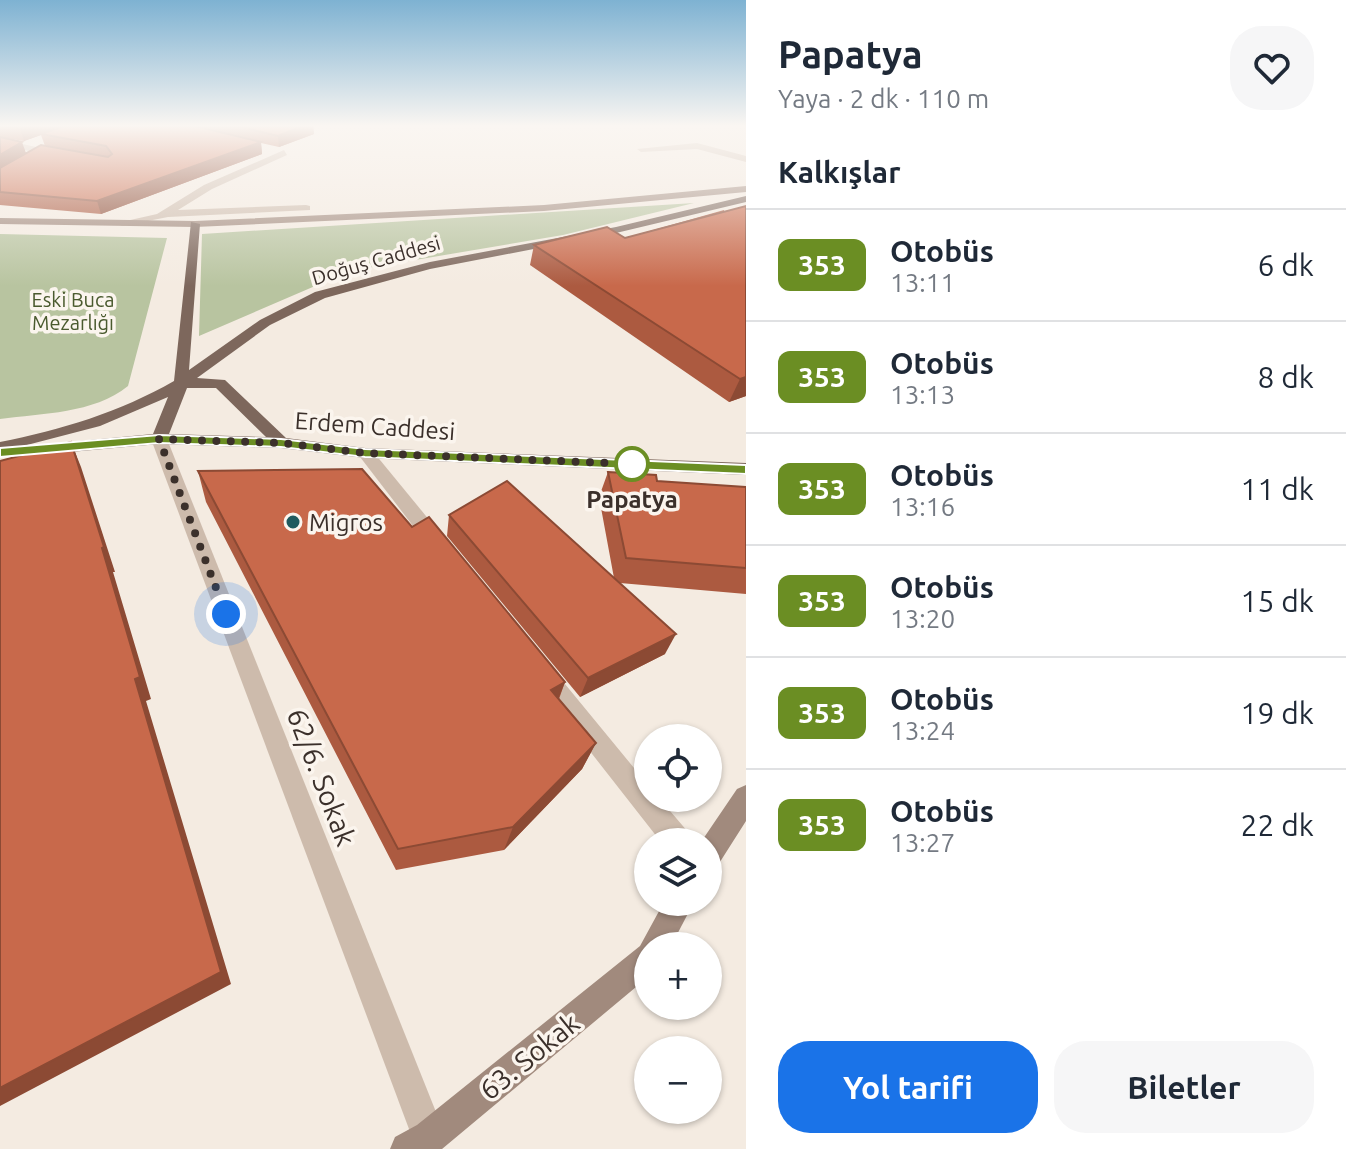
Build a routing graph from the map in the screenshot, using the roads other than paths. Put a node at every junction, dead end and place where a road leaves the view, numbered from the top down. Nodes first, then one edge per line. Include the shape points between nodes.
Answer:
1 (227, 179) edge
2 (746, 189) edge
3 (746, 199) edge
4 (306, 208) dead end
5 (165, 214) junction
6 (0, 221) edge
7 (122, 223) junction
8 (195, 224) junction
9 (181, 383) junction
10 (159, 439) junction
11 (281, 443) junction
12 (0, 450) edge
13 (365, 453) junction
14 (746, 469) edge
15 (453, 562) edge
16 (531, 660) edge
17 (746, 798) edge
18 (667, 828) edge
19 (722, 834) edge
20 (634, 969) edge
21 (418, 1143) edge

1 - 5 street
2 - 8 street via 544,208
3 - 9 main road, Doğuş Caddesi via 616,230 454,259 318,295 261,323
4 - 5 street
5 - 7 street
6 - 7 street
7 - 8 street
8 - 9 main road
9 - 10 main road
9 - 11 main road via 220,383
9 - 12 main road, Doğuş Caddesi via 106,418
10 - 11 main road, Erdem Caddesi
10 - 12 main road, Erdem Caddesi
10 - 21 street, 62/6. Sokak
11 - 13 main road, Erdem Caddesi
13 - 14 main road, Erdem Caddesi
13 - 15 street
16 - 18 street
17 - 19 street
20 - 21 street, 63. Sokak

